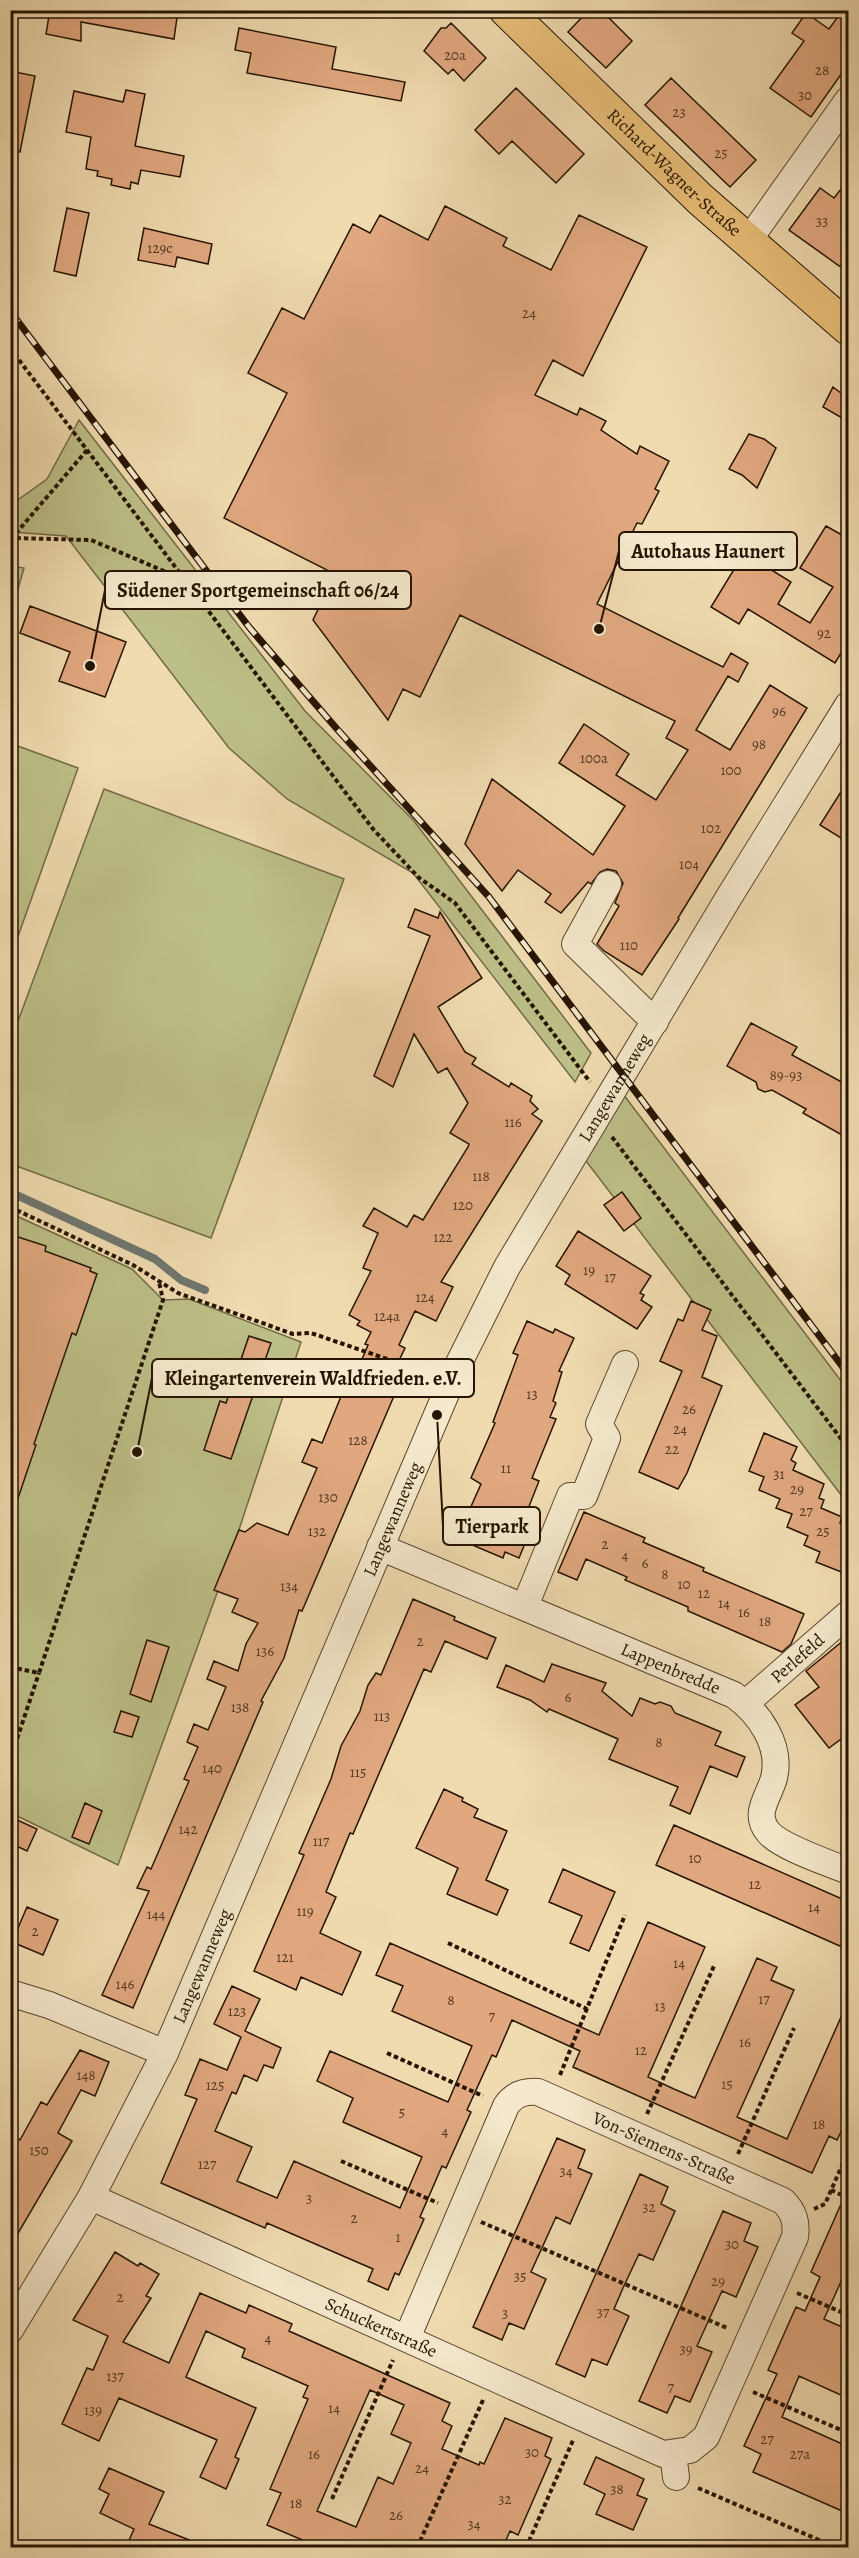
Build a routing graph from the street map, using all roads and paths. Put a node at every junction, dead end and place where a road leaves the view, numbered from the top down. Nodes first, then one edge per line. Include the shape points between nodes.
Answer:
1 (514, 13) edge
2 (849, 100) edge
3 (748, 241) junction
4 (849, 328) edge
5 (10, 348) edge
6 (87, 450) junction
7 (187, 580) junction
8 (849, 705) edge
9 (608, 884) dead end
10 (656, 1022) junction
11 (601, 1109) junction
12 (10, 1207) edge
13 (159, 1281) junction
14 (625, 1364) dead end
15 (451, 1381) junction
16 (849, 1448) edge
17 (380, 1547) junction
18 (525, 1606) junction
19 (849, 1614) edge
20 (10, 1667) edge
21 (39, 1673) junction
22 (746, 1703) junction
23 (10, 1760) edge
24 (849, 1871) edge
25 (625, 1915) dead end
26 (448, 1943) dead end
27 (714, 1966) dead end
28 (10, 1994) edge
29 (587, 2009) junction
30 (794, 2028) dead end
31 (165, 2053) junction
32 (387, 2053) dead end
33 (551, 2098) junction
34 (506, 2106) junction
35 (637, 2136) junction
36 (849, 2152) edge
37 (341, 2161) dead end
38 (728, 2177) junction
39 (831, 2190) junction
40 (91, 2197) junction
41 (849, 2198) edge
42 (462, 2213) junction
43 (794, 2217) junction
44 (775, 2283) junction
45 (849, 2315) edge
46 (10, 2330) edge
47 (407, 2337) junction
48 (750, 2338) junction
49 (493, 2377) junction
50 (730, 2382) junction
51 (583, 2419) junction
52 (849, 2433) edge
53 (675, 2465) junction
54 (332, 2499) dead end
55 (417, 2547) edge
56 (525, 2547) edge
57 (828, 2547) edge

1 - 3 main road, Richard-Wagner-Straße via 700,199
2 - 3 street
3 - 4 main road, Richard-Wagner-Straße
5 - 6 path
6 - 7 path
6 - 7 path via 12,538 91,540
7 - 11 path via 373,829 418,877 455,903 580,1071
8 - 10 street, Langewanneweg
9 - 10 street via 575,944
10 - 11 street, Langewanneweg
11 - 15 street, Langewanneweg via 507,1267
11 - 16 path
12 - 13 path
13 - 15 path via 178,1293 293,1334 310,1333
13 - 21 path via 163,1300
14 - 18 street via 599,1424 608,1438 584,1496 570,1496
15 - 17 street, Langewanneweg
17 - 18 street, Lappenbredde
17 - 31 street, Langewanneweg
18 - 22 street, Lappenbredde
19 - 22 street, Perlefeld
20 - 21 path
21 - 23 path
22 - 24 street, Lappenbredde via 767,1729 776,1761 761,1812 763,1824 781,1842
25 - 29 path
26 - 29 path
27 - 35 path
28 - 31 street via 49,2005
29 - 33 path
30 - 38 path
31 - 40 street, Langewanneweg
32 - 34 path
33 - 34 street, Von-Siemens-Straße via 538,2092 522,2092
33 - 35 street, Von-Siemens-Straße
34 - 42 street
35 - 38 street, Von-Siemens-Straße
36 - 39 path
37 - 42 path
38 - 43 street, Von-Siemens-Straße via 783,2201
39 - 41 path
39 - 43 path via 825,2204
40 - 46 street, Langewanneweg
40 - 47 street, Schuckertstraße
42 - 47 street
42 - 48 path
43 - 44 street via 795,2237
44 - 45 path
44 - 48 street
47 - 49 street, Schuckertstraße
47 - 54 path
48 - 50 street
49 - 51 street, Schuckertstraße
49 - 55 path
50 - 52 path
50 - 53 street via 706,2437
51 - 53 street, Schuckertstraße via 654,2451
51 - 56 path
53 - 57 path

